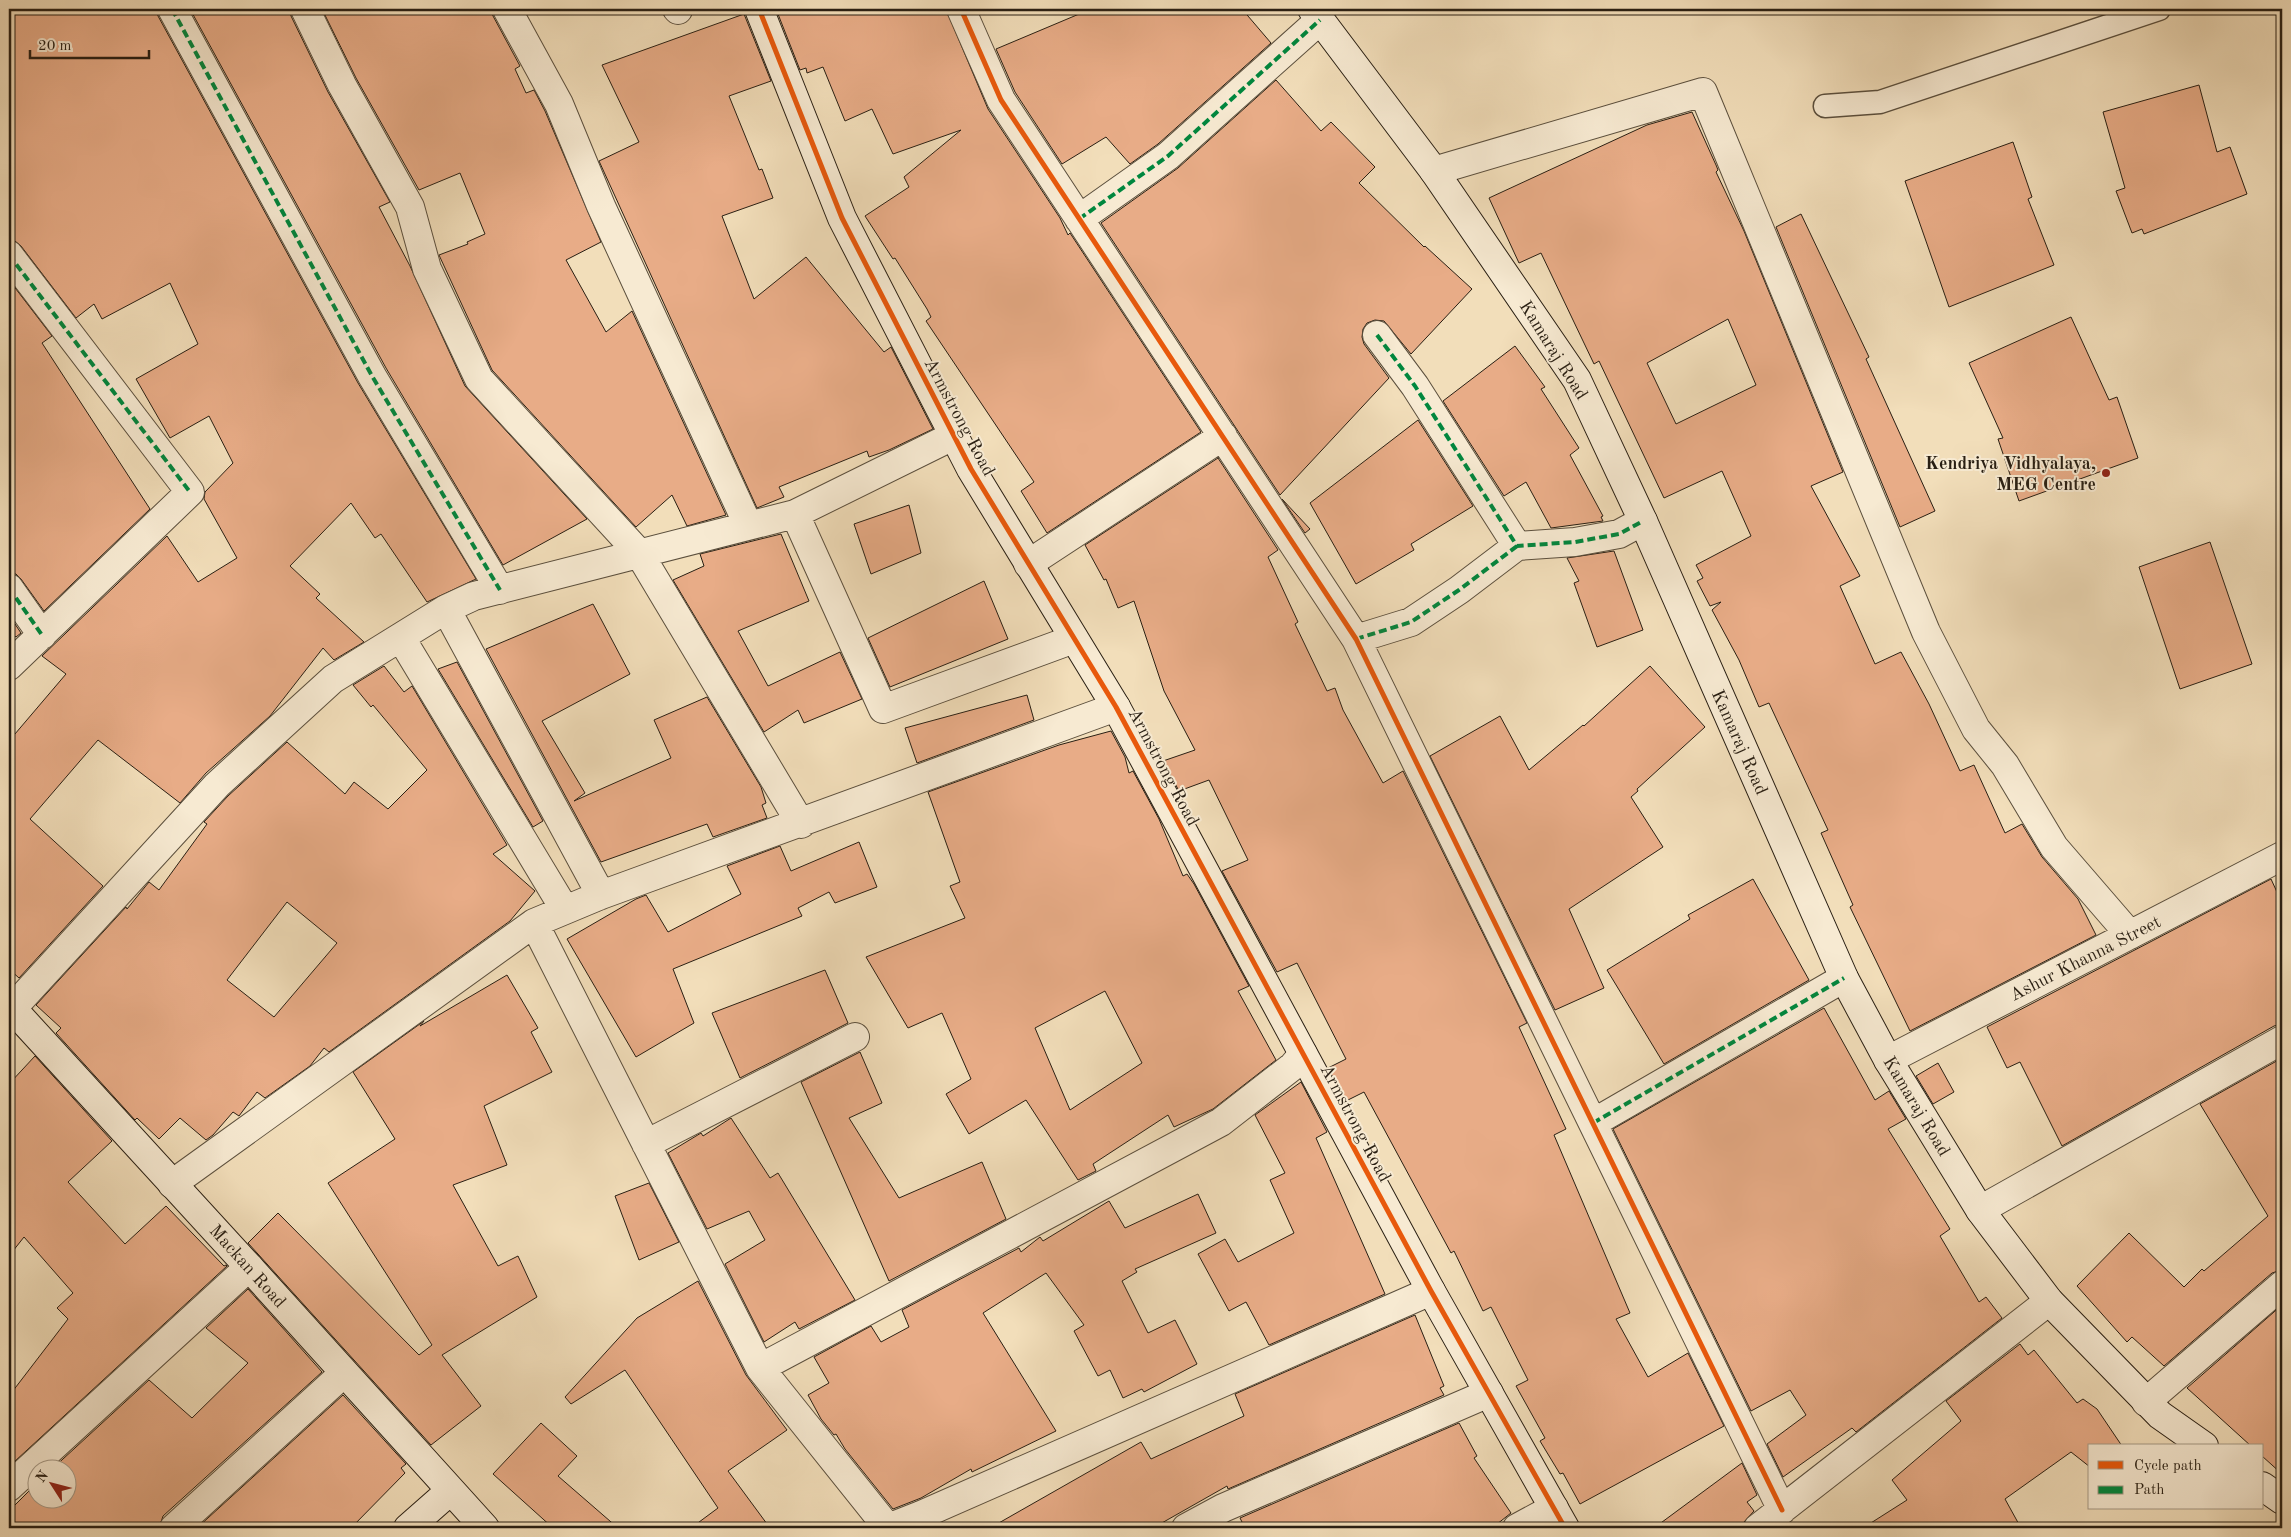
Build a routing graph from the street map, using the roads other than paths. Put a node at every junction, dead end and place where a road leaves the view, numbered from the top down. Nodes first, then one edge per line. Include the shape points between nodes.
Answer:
1 (172, 9) edge
2 (305, 9) edge
3 (507, 9) edge
4 (759, 9) edge
5 (961, 9) edge
6 (2159, 9) edge
7 (1316, 14) edge
8 (1825, 106) dead end
9 (1434, 171) junction
10 (1080, 218) junction
11 (9, 256) edge
12 (1377, 335) dead end
13 (953, 436) junction
14 (1223, 436) junction
15 (795, 514) junction
16 (1643, 521) junction
17 (748, 525) junction
18 (1517, 546) junction
19 (639, 553) junction
20 (1028, 564) junction
21 (9, 588) edge
22 (500, 590) junction
23 (446, 609) junction
24 (42, 635) junction
25 (401, 638) junction
26 (1074, 638) junction
27 (1356, 639) junction
28 (9, 666) edge
29 (1116, 707) junction
30 (801, 824) junction
31 (2282, 856) edge
32 (601, 895) junction
33 (565, 910) junction
34 (534, 923) junction
35 (2130, 935) junction
36 (1844, 978) junction
37 (10, 1009) edge
38 (855, 1037) dead end
39 (2282, 1040) edge
40 (1303, 1054) junction
41 (1888, 1060) junction
42 (1593, 1123) junction
43 (646, 1144) junction
44 (172, 1184) junction
45 (1980, 1210) junction
46 (249, 1267) junction
47 (2282, 1285) edge
48 (1431, 1291) junction
49 (2048, 1301) junction
50 (760, 1368) junction
51 (344, 1373) junction
52 (1489, 1393) junction
53 (2146, 1402) junction
54 (2201, 1444) edge
55 (2264, 1487) edge
56 (9, 1488) edge
57 (450, 1491) junction
58 (2282, 1500) edge
59 (1782, 1510) junction
60 (1560, 1518) edge
61 (925, 1522) edge
62 (174, 1528) edge
63 (408, 1528) edge
64 (485, 1528) edge
65 (1186, 1528) edge
66 (1517, 1528) edge
67 (1758, 1528) edge

1 - 22 street via 372,376
2 - 19 street via 410,207 426,269 479,378
3 - 17 street via 559,104 601,206
4 - 13 street, Armstrong Road via 842,218
5 - 10 street via 1001,100
6 - 8 lane via 1880,102
7 - 9 street, Kamaraj Road
7 - 10 street via 1168,156
9 - 16 street, Kamaraj Road via 1577,380
9 - 35 street via 1703,92 1944,667 1976,729 2005,765 2054,847
10 - 14 street
11 - 24 street via 190,492
12 - 18 street via 1414,386
13 - 15 street
13 - 20 street, Armstrong Road
14 - 20 street
14 - 27 street
15 - 17 street
15 - 26 street via 883,709
16 - 18 street via 1619,534 1575,542
16 - 36 street, Kamaraj Road
17 - 19 street
18 - 27 street via 1411,622
19 - 22 street
19 - 30 street
20 - 26 street, Armstrong Road
21 - 24 street
22 - 23 street via 474,596
23 - 25 street
23 - 32 street
24 - 28 street
25 - 33 street
25 - 37 street via 333,679 218,785
26 - 29 street, Armstrong Road
27 - 42 street
29 - 30 street
29 - 40 street, Armstrong Road
30 - 32 street
31 - 35 street, Ashur Khanna Street
32 - 33 street
33 - 34 street
34 - 43 street
34 - 44 street
35 - 41 street, Ashur Khanna Street
36 - 41 street, Kamaraj Road
36 - 42 street
37 - 44 street, Mackan Road
38 - 43 street
39 - 45 street
40 - 48 street, Armstrong Road
40 - 50 street via 1293,1066 1221,1122
41 - 45 street, Kamaraj Road
42 - 59 street
43 - 50 street
44 - 46 street, Mackan Road
45 - 49 street, Kamaraj Road
46 - 51 street, Mackan Road
46 - 56 street
47 - 53 street
48 - 52 street, Armstrong Road
48 - 61 street
49 - 53 street, Kamaraj Road
49 - 59 street
50 - 61 street via 888,1528
51 - 57 street, Mackan Road
51 - 62 street
52 - 60 street, Armstrong Road
52 - 65 street via 1223,1508
53 - 54 street, Kamaraj Road
55 - 58 street
57 - 63 street
57 - 64 street, Mackan Road
59 - 67 street
60 - 66 street

